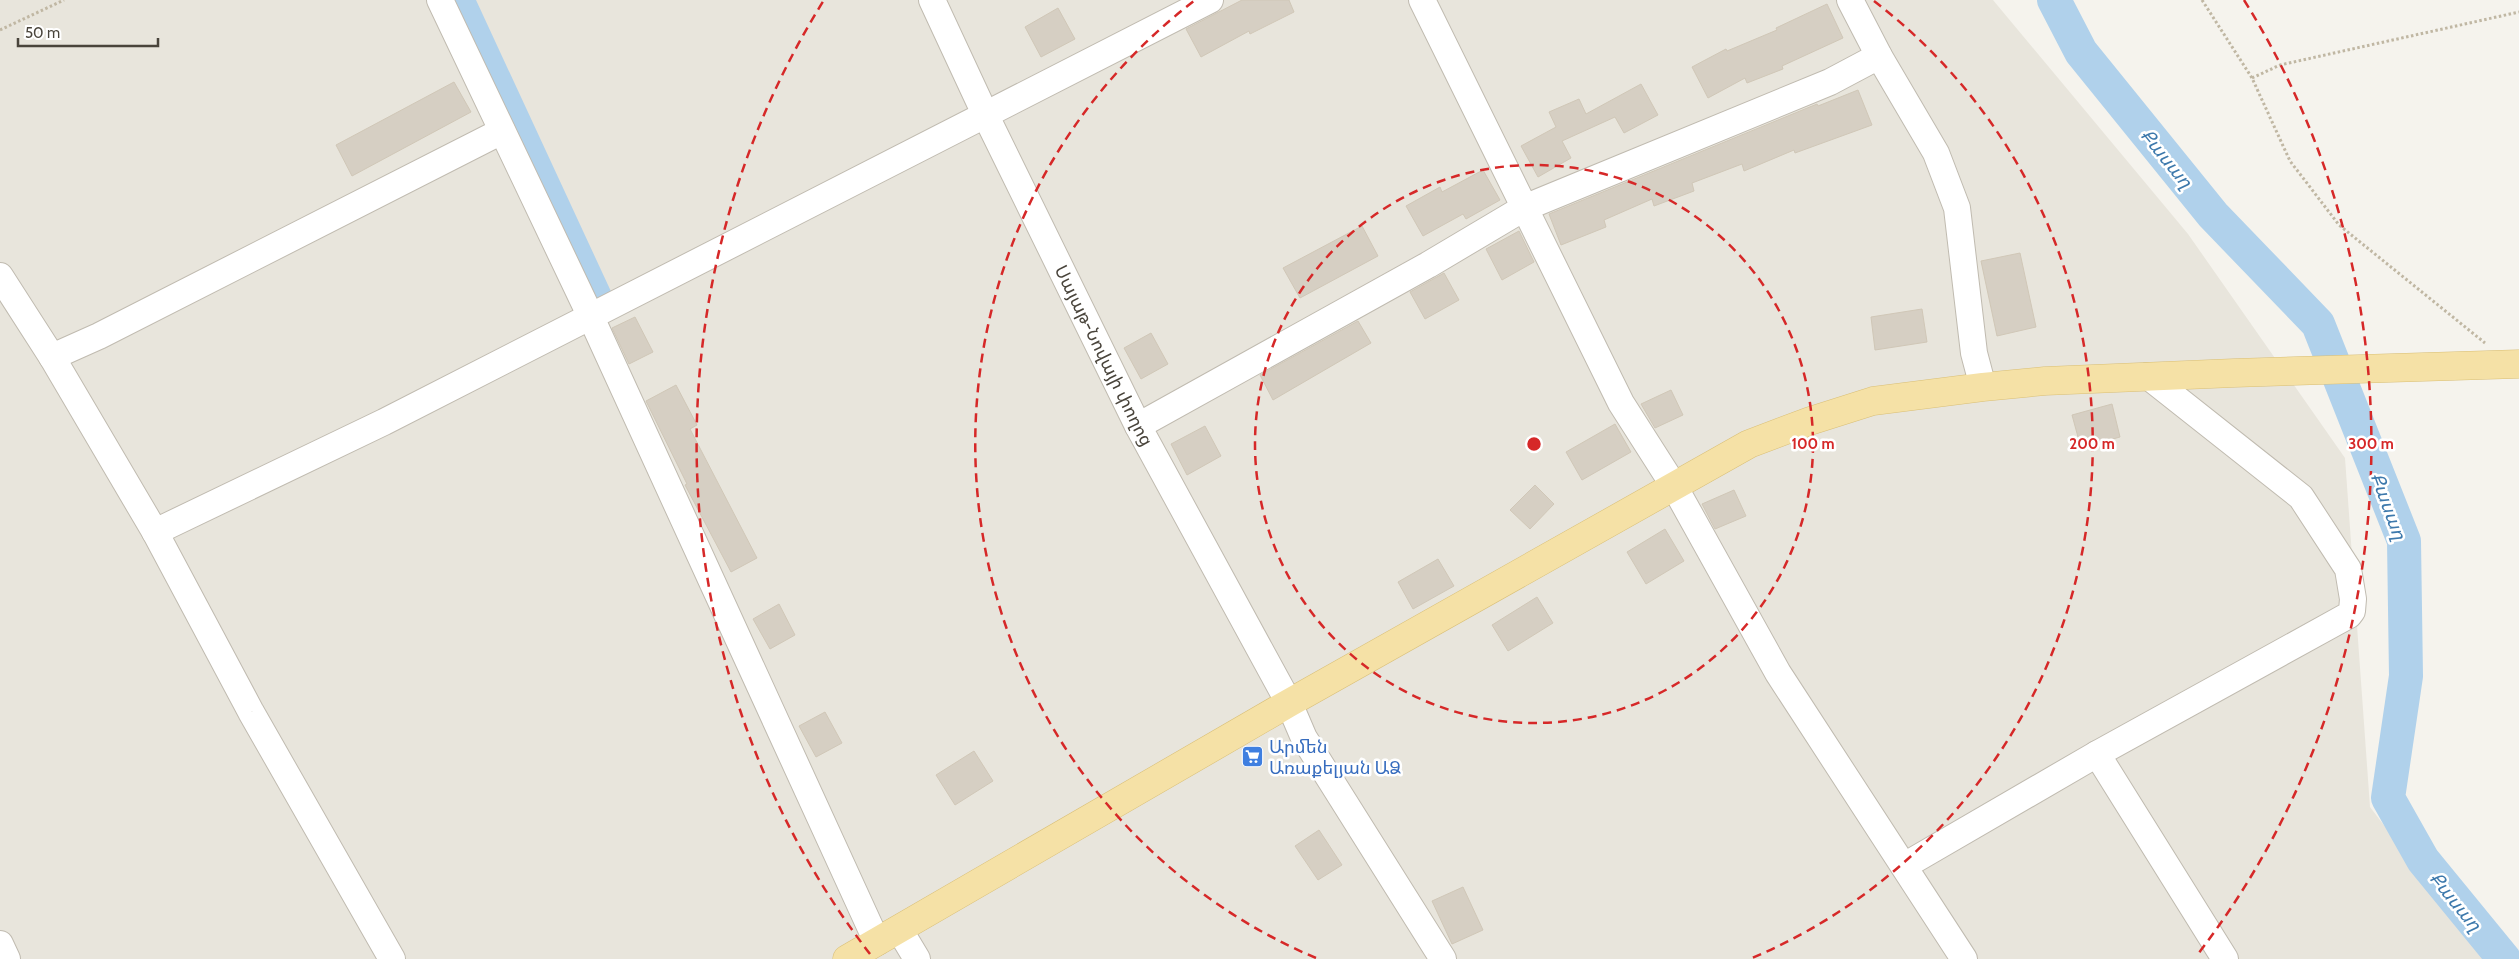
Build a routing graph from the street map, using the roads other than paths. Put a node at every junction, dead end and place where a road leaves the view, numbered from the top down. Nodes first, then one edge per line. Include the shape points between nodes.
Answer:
1 (440, 0) edge
2 (932, 0) edge
3 (1210, 0) edge
4 (1422, 0) edge
5 (1850, 0) edge
6 (1879, 56) junction
7 (985, 114) junction
8 (502, 132) junction
9 (1524, 208) junction
10 (0, 276) edge
11 (590, 315) junction
12 (52, 357) junction
13 (2515, 365) edge
14 (2148, 376) junction
15 (1983, 387) junction
16 (1138, 426) junction
17 (1674, 486) junction
18 (155, 532) junction
19 (1289, 703) junction
20 (2097, 754) junction
21 (1904, 866) junction
22 (888, 936) junction
23 (0, 944) edge
24 (7, 959) edge
25 (392, 959) edge
26 (848, 959) edge
27 (917, 959) edge
28 (1443, 959) edge
29 (1964, 959) edge
30 (2225, 959) edge

1 - 8 street
2 - 7 street, Սայաթ-Նովայի փողոց
3 - 7 street
4 - 9 street
5 - 6 street
6 - 9 street via 1830,82
6 - 15 street via 1936,153 1957,208 1974,352
7 - 11 street
7 - 16 street, Սայաթ-Նովայի փողոց
8 - 11 street
8 - 12 street via 108,332
9 - 16 street
9 - 17 street via 1621,403
10 - 12 street
11 - 18 street via 384,422
11 - 22 street
12 - 18 street
13 - 14 main road
14 - 15 main road
14 - 20 street via 2301,497 2348,569 2353,606 2349,615
15 - 17 main road via 1873,401 1810,421 1749,444
16 - 19 street, Սայաթ-Նովայի փողոց
17 - 19 main road
17 - 21 street via 1778,673
18 - 25 street via 251,712
19 - 22 main road
19 - 28 street, Սայաթ-Նովայի փողոց via 1304,738
20 - 21 street
20 - 30 street
21 - 29 street
22 - 26 main road
22 - 27 street
23 - 24 street

